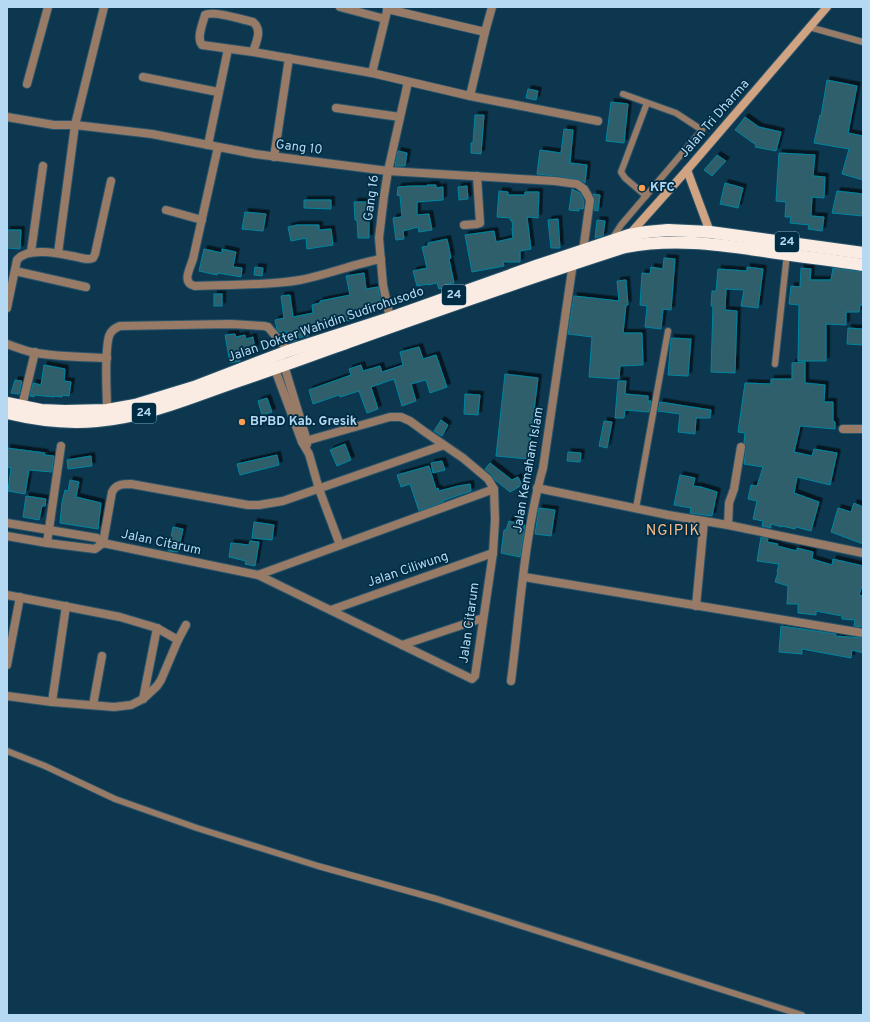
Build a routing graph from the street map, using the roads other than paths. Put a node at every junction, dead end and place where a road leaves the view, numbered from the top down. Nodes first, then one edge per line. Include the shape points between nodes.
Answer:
1 (48, 7) edge
2 (104, 7) edge
3 (340, 7) edge
4 (492, 7) edge
5 (827, 7) edge
6 (387, 8) edge
7 (217, 11) edge
8 (385, 19) junction
9 (810, 27) junction
10 (485, 32) junction
11 (863, 42) edge
12 (228, 49) junction
13 (253, 52) junction
14 (290, 58) junction
15 (372, 73) junction
16 (143, 77) dead end
17 (408, 82) junction
18 (27, 84) dead end
19 (218, 92) junction
20 (624, 94) dead end
21 (470, 96) junction
22 (647, 103) junction
23 (336, 108) dead end
24 (7, 117) edge
25 (400, 117) junction
26 (598, 121) dead end
27 (75, 125) junction
28 (208, 145) junction
29 (218, 147) junction
30 (274, 157) junction
31 (676, 161) junction
32 (43, 166) dead end
33 (687, 170) junction
34 (388, 171) junction
35 (478, 176) junction
36 (111, 181) dead end
37 (646, 196) junction
38 (166, 210) dead end
39 (202, 220) junction
40 (464, 225) dead end
41 (629, 235) junction
42 (712, 238) junction
43 (610, 242) junction
44 (625, 247) junction
45 (583, 251) junction
46 (31, 252) junction
47 (58, 253) junction
48 (863, 253) edge
49 (787, 254) junction
50 (381, 259) junction
51 (573, 263) junction
52 (863, 265) edge
53 (15, 271) junction
54 (86, 287) dead end
55 (7, 308) edge
56 (390, 318) junction
57 (668, 331) dead end
58 (7, 344) edge
59 (34, 352) junction
60 (107, 358) junction
61 (279, 359) junction
62 (775, 364) dead end
63 (7, 403) edge
64 (22, 406) junction
65 (107, 410) junction
66 (7, 413) edge
67 (843, 429) dead end
68 (863, 429) edge
69 (305, 444) junction
70 (444, 445) junction
71 (61, 446) dead end
72 (741, 447) dead end
73 (537, 488) junction
74 (319, 489) junction
75 (494, 489) junction
76 (636, 508) junction
77 (704, 521) junction
78 (7, 523) edge
79 (728, 525) junction
80 (49, 530) junction
81 (7, 536) edge
82 (47, 543) junction
83 (103, 543) junction
84 (340, 545) junction
85 (493, 553) junction
86 (863, 553) edge
87 (258, 575) junction
88 (524, 577) junction
89 (7, 595) edge
90 (20, 597) junction
91 (66, 606) junction
92 (696, 606) junction
93 (331, 610) junction
94 (483, 618) junction
95 (186, 625) dead end
96 (157, 628) junction
97 (863, 633) edge
98 (178, 640) junction
99 (402, 645) junction
100 (102, 656) dead end
101 (7, 665) edge
102 (511, 681) dead end
103 (7, 696) edge
104 (143, 699) junction
105 (52, 702) junction
106 (93, 705) junction
107 (7, 751) edge
108 (802, 1015) edge

1 - 18 street
2 - 27 street
3 - 8 street
4 - 10 street
5 - 9 main road, Jalan Tri Dharma
6 - 8 street
6 - 10 street
7 - 12 street via 205,15 200,43 204,46
7 - 13 street via 255,24 259,32
8 - 15 street
9 - 11 lane
9 - 33 main road, Jalan Tri Dharma
10 - 21 street
12 - 13 street
12 - 19 street
13 - 14 street
14 - 15 street
14 - 30 street
15 - 17 street
16 - 19 street
17 - 21 street
17 - 25 street, Gang 16
19 - 28 street
20 - 22 lane
21 - 26 street
22 - 31 lane via 676,113 702,130
22 - 37 lane via 621,172
23 - 25 street
24 - 27 street, Gang 10
25 - 34 street, Gang 16
27 - 28 street, Gang 10 via 152,134
27 - 47 street
28 - 29 street, Gang 10
29 - 30 street, Gang 10
29 - 39 street
30 - 34 street, Gang 10
31 - 33 lane
31 - 37 lane
32 - 46 street
33 - 41 main road, Jalan Tri Dharma
33 - 42 main road
34 - 35 street, Gang 10
34 - 50 street, Gang 16 via 379,238
35 - 40 street via 480,223
35 - 45 street, Gang 10 via 555,181 577,184 584,189 590,200
36 - 47 street via 94,258
37 - 43 lane
38 - 39 street
39 - 50 street via 187,280 195,286 291,281
41 - 42 highway, Jalan Dokter Wahidin Sudirohusodo / 24 via 668,230
41 - 43 highway, Jalan Dokter Wahidin Sudirohusodo / 24
41 - 44 main road, Jalan Tri Dharma
42 - 44 highway, Jalan Dokter Wahidin Sudirohusodo / 24 via 643,243
42 - 48 highway, Jalan Dokter Wahidin Sudirohusodo / 24
42 - 49 highway, Jalan Dokter Wahidin Sudirohusodo / 24
43 - 45 highway, Jalan Dokter Wahidin Sudirohusodo / 24
44 - 51 highway, Jalan Dokter Wahidin Sudirohusodo / 24
45 - 56 highway, Jalan Dokter Wahidin Sudirohusodo / 24
46 - 47 street
46 - 53 street via 17,260
49 - 52 highway, Jalan Dokter Wahidin Sudirohusodo / 24
49 - 62 lane
50 - 56 street, Gang 16
51 - 61 highway, Jalan Dokter Wahidin Sudirohusodo / 24
51 - 73 street, Jalan Kemaham Islam via 543,468
53 - 54 street
53 - 55 street
56 - 61 highway, Jalan Dokter Wahidin Sudirohusodo / 24
57 - 76 lane
58 - 59 street
59 - 60 street via 66,357
59 - 64 street
60 - 61 street via 109,336 113,329 120,326 231,324 268,327
60 - 65 street
61 - 65 highway, Jalan Dokter Wahidin Sudirohusodo / 24 via 158,399
61 - 66 highway, Jalan Dokter Wahidin Sudirohusodo / 24 via 174,404 133,416 64,422
61 - 69 street
63 - 64 highway, Jalan Dokter Wahidin Sudirohusodo / 24
64 - 65 highway, Jalan Dokter Wahidin Sudirohusodo / 24 via 41,410
67 - 68 street
69 - 70 street via 390,417 401,417
69 - 74 street
70 - 74 street
70 - 75 street via 488,479
71 - 80 street
72 - 79 street via 734,490 729,503
73 - 76 street
73 - 88 street, Jalan Kemaham Islam
74 - 83 street via 283,501 248,505 123,484 116,486 112,492
74 - 84 street
75 - 84 street
75 - 85 street, Jalan Citarum
76 - 77 street
77 - 79 street
77 - 92 street
78 - 80 street, Jalan Citarum
79 - 86 street
80 - 82 street
80 - 83 street, Jalan Citarum via 97,538
81 - 82 street, Jalan Citarum
82 - 83 street, Jalan Citarum via 95,549
83 - 87 street, Jalan Citarum
84 - 87 street
85 - 93 street, Jalan Ciliwung
85 - 94 street, Jalan Citarum
87 - 93 street, Jalan Citarum
88 - 92 street
88 - 102 street, Jalan Kemaham Islam
89 - 90 street
90 - 91 street
90 - 101 street
91 - 96 street
91 - 105 street
92 - 97 street
93 - 99 street, Jalan Citarum
94 - 99 street
94 - 99 street, Jalan Citarum via 475,676 472,679
95 - 98 street
96 - 98 street
96 - 104 street
98 - 104 street via 161,680
100 - 106 street
103 - 105 street
104 - 106 street via 123,707
105 - 106 street
107 - 108 lane via 115,799 196,828 451,904

